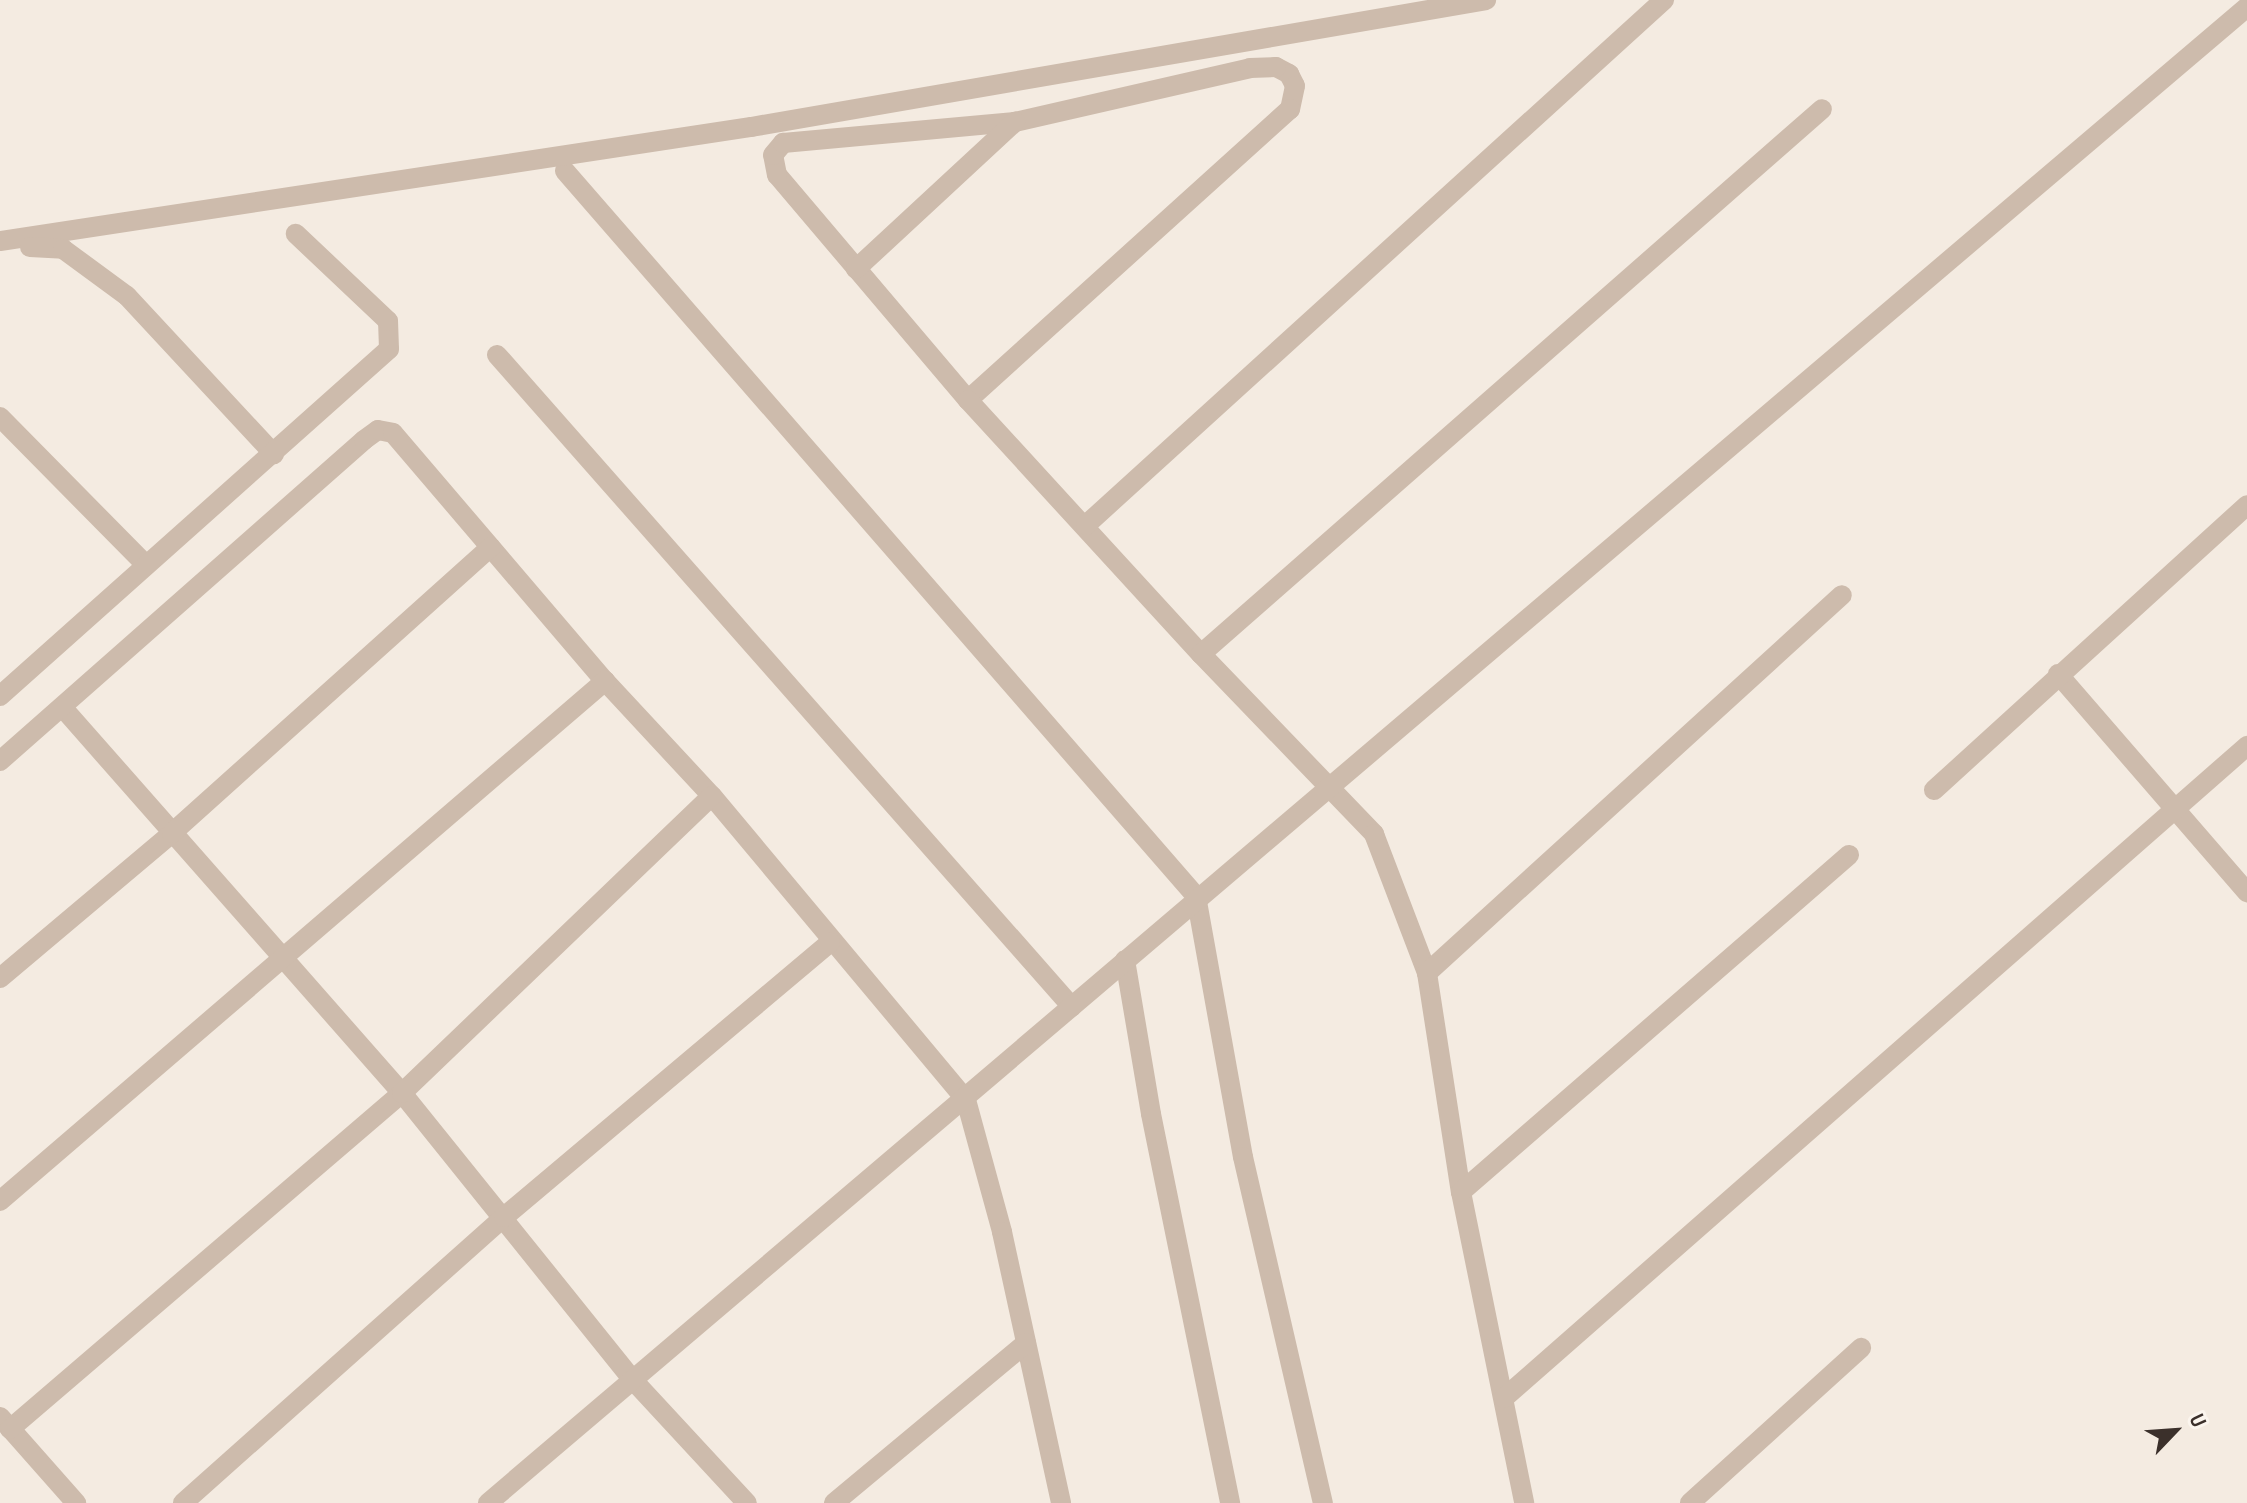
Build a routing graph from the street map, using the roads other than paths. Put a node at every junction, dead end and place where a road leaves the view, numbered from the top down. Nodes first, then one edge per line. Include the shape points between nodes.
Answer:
1 (1486, 0) edge
2 (1664, 0) edge
3 (2247, 7) edge
4 (1822, 109) dead end
5 (1015, 122) junction
6 (565, 171) dead end
7 (296, 234) dead end
8 (0, 241) edge
9 (0, 254) edge
10 (856, 269) junction
11 (497, 355) dead end
12 (968, 400) junction
13 (0, 417) edge
14 (274, 454) junction
15 (2247, 505) edge
16 (1086, 525) junction
17 (491, 547) junction
18 (146, 565) junction
19 (1842, 595) dead end
20 (1201, 654) junction
21 (2058, 674) junction
22 (605, 681) junction
23 (0, 696) edge
24 (63, 708) junction
25 (2247, 746) edge
26 (0, 761) edge
27 (1329, 789) junction
28 (1934, 790) dead end
29 (712, 796) junction
30 (2177, 808) junction
31 (172, 833) junction
32 (1849, 855) dead end
33 (2247, 892) edge
34 (1196, 896) junction
35 (830, 942) junction
36 (1125, 960) junction
37 (283, 961) junction
38 (1427, 973) junction
39 (0, 978) edge
40 (1072, 1007) junction
41 (402, 1093) junction
42 (966, 1100) junction
43 (1461, 1192) junction
44 (0, 1201) edge
45 (504, 1217) junction
46 (1026, 1343) junction
47 (1861, 1348) dead end
48 (632, 1379) junction
49 (1504, 1398) junction
50 (5, 1423) edge
51 (76, 1503) edge
52 (183, 1503) edge
53 (488, 1503) edge
54 (747, 1503) edge
55 (834, 1503) edge
56 (1061, 1503) edge
57 (1230, 1503) edge
58 (1323, 1503) edge
59 (1524, 1503) edge
60 (1690, 1503) edge

1 - 8 street via 751,127
2 - 16 street
3 - 27 street
4 - 20 street
5 - 10 street
5 - 10 street via 783,143 773,155 777,175
5 - 12 street via 1250,68 1276,67 1289,74 1295,86 1290,109
6 - 34 street
7 - 14 street via 388,321 393,340 383,358
9 - 14 street via 38,245 63,249 91,269 127,296
10 - 12 street
11 - 40 street
12 - 16 street
13 - 18 street
14 - 18 street
15 - 21 street
16 - 20 street
17 - 22 street
17 - 24 street via 393,433 378,430
17 - 31 street
18 - 23 street
19 - 38 street
20 - 27 street
21 - 28 street
21 - 30 street
22 - 29 street
22 - 37 street
24 - 26 street
24 - 31 street
25 - 30 street
27 - 34 street
27 - 38 street via 1374,834
29 - 35 street
29 - 41 street
30 - 33 street
30 - 49 street
31 - 37 street
31 - 39 street
32 - 43 street
34 - 36 street
34 - 58 street via 1243,1157
35 - 42 street
35 - 45 street
36 - 40 street
36 - 57 street
37 - 41 street
37 - 44 street
38 - 43 street
40 - 42 street
41 - 45 street
41 - 50 street
42 - 46 street
42 - 48 street
43 - 49 street
45 - 48 street
45 - 52 street
46 - 55 street
46 - 56 street
47 - 60 street
48 - 53 street
48 - 54 street
49 - 59 street
50 - 51 street

